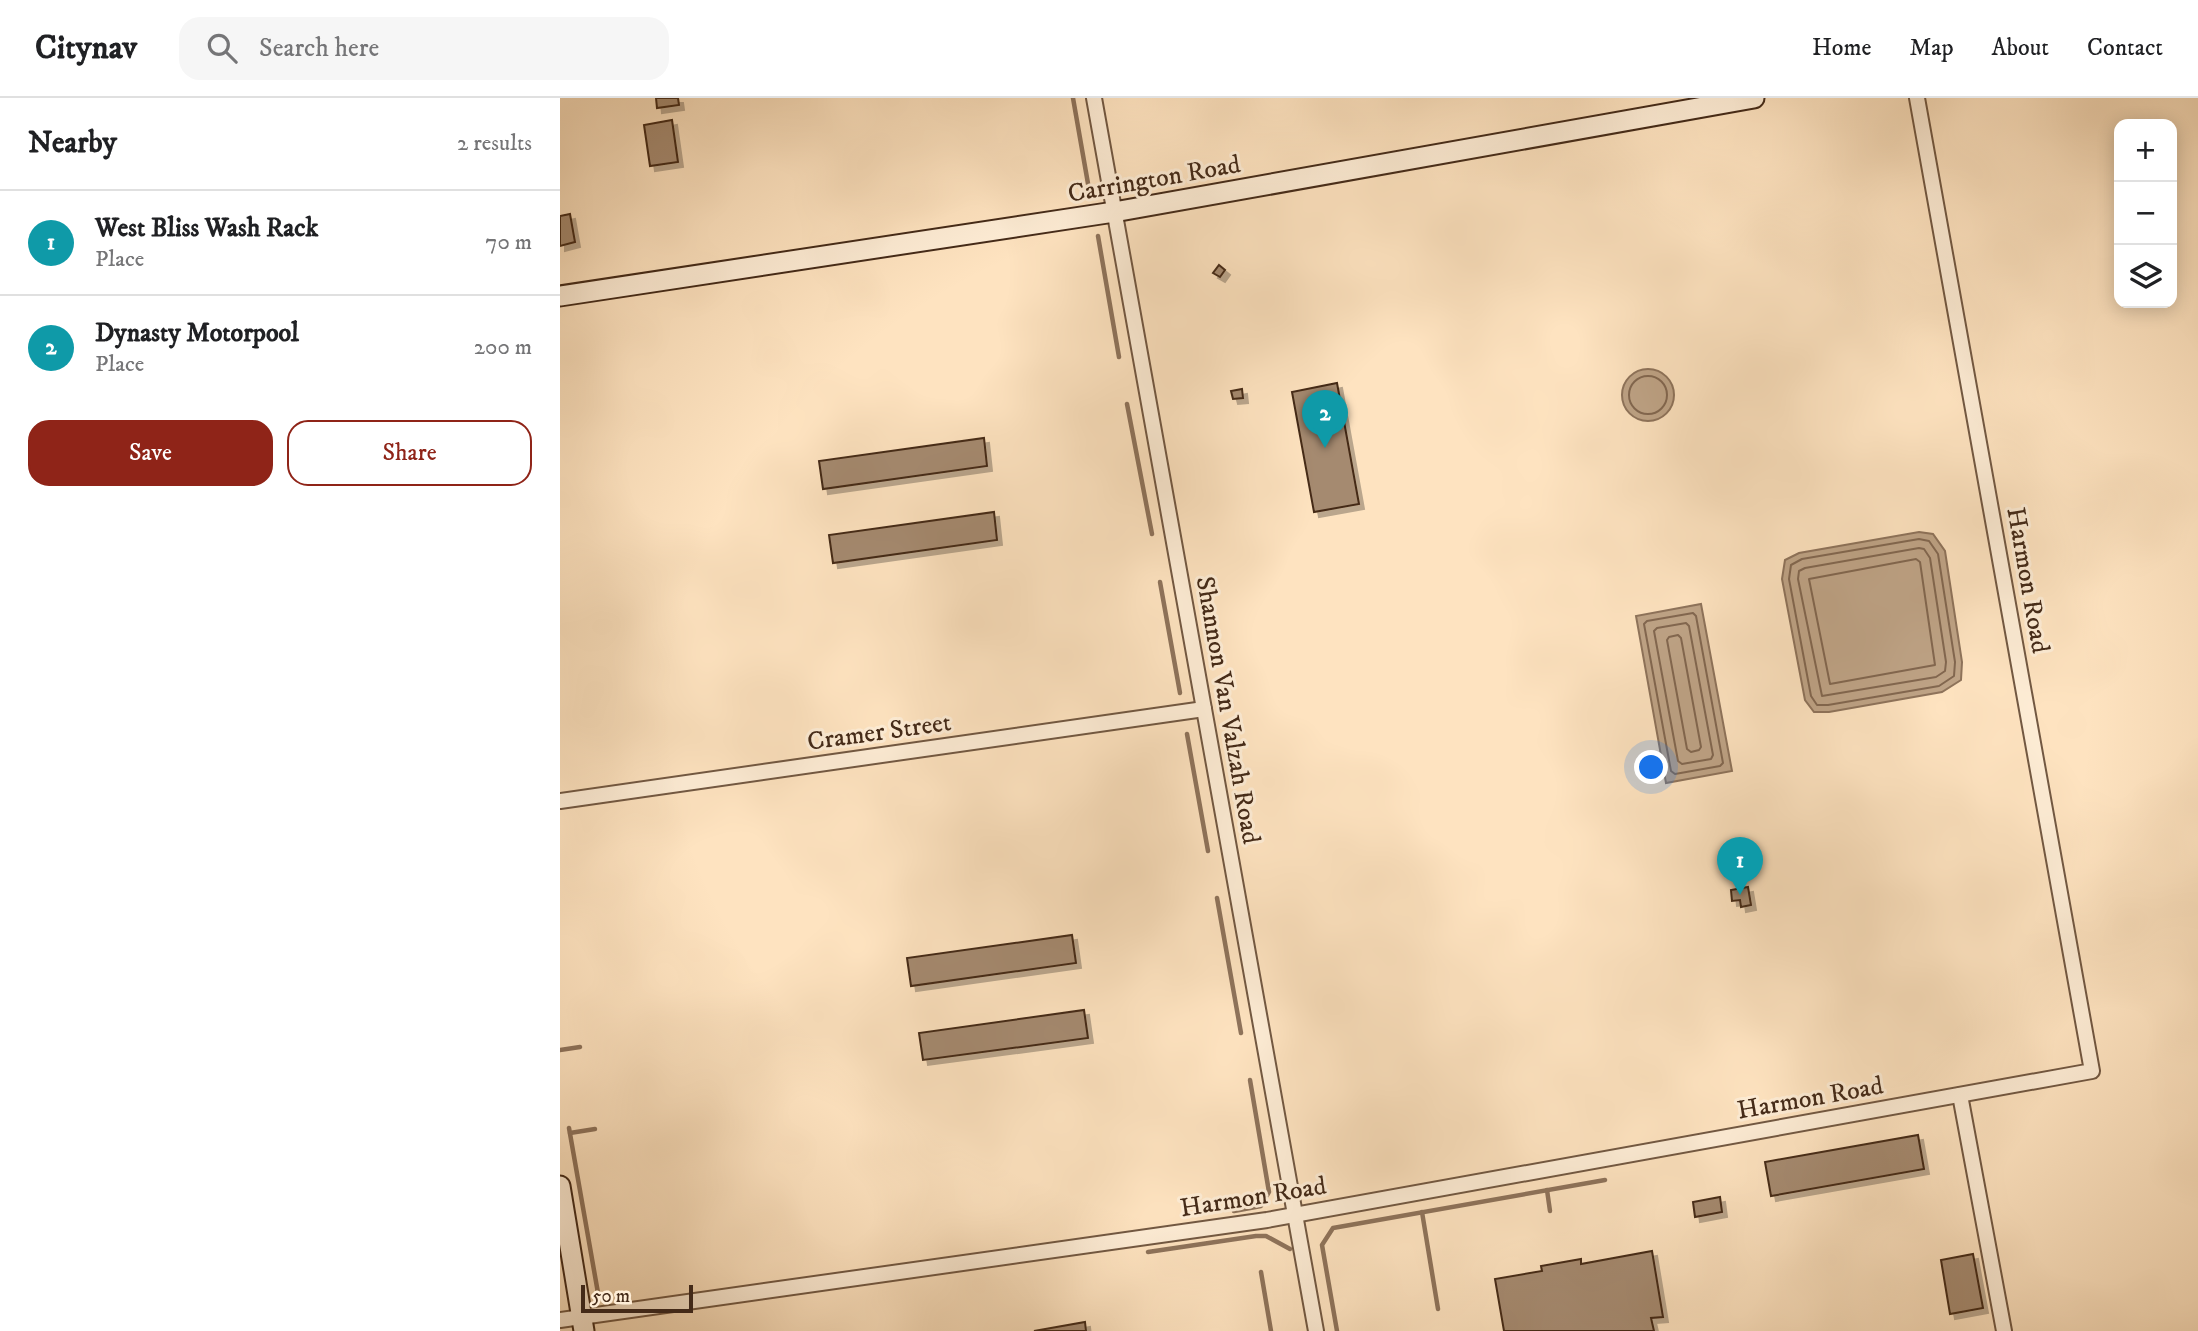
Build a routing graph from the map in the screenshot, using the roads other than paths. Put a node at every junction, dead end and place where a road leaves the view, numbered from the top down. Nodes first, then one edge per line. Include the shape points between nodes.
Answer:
1 (1094, 98) edge
2 (1754, 98) edge
3 (1917, 98) edge
4 (1114, 212) junction
5 (560, 296) edge
6 (1204, 709) junction
7 (560, 801) edge
8 (1959, 1095) junction
9 (560, 1186) edge
10 (1296, 1215) junction
11 (560, 1320) edge
12 (583, 1324) edge
13 (1316, 1331) edge
14 (2004, 1331) edge

1 - 4 street, Shannon Van Valzah Road
2 - 4 street, Carrington Road
3 - 8 street, Harmon Road via 2092,1071
4 - 5 street, Carrington Road
4 - 6 street, Shannon Van Valzah Road
6 - 7 street, Cramer Street
6 - 10 street, Shannon Van Valzah Road
8 - 10 street, Harmon Road
8 - 14 street
9 - 12 street
10 - 12 street, Harmon Road
10 - 13 street, Shannon Van Valzah Road
11 - 12 street, Harmon Road

